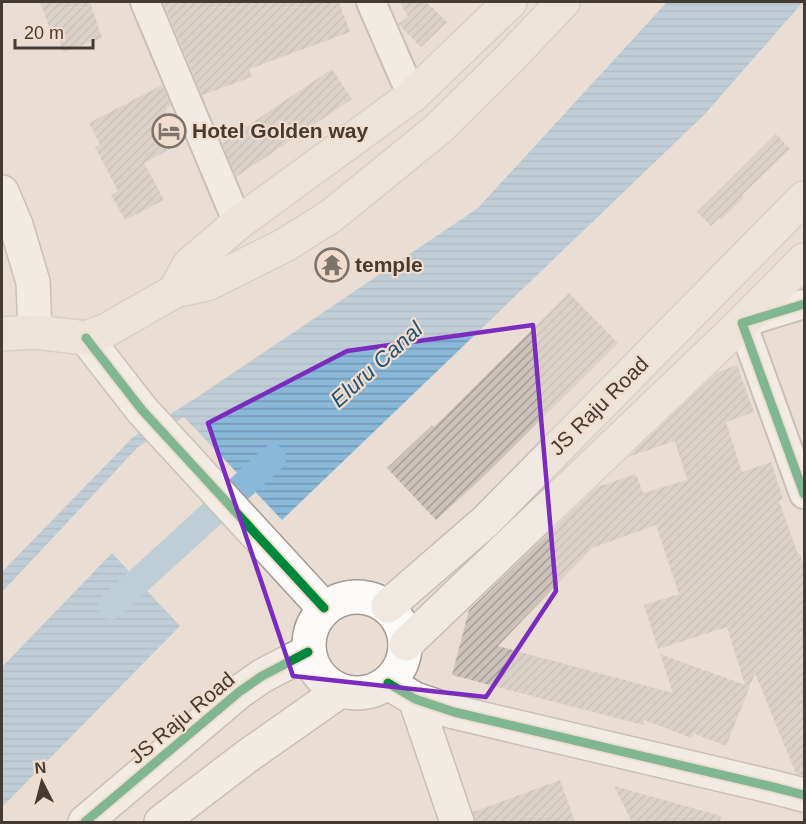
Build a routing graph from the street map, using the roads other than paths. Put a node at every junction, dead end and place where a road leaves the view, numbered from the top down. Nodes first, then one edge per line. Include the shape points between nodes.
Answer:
1 (145, 2) edge
2 (371, 2) edge
3 (510, 2) edge
4 (563, 2) edge
5 (412, 96) junction
6 (2, 192) edge
7 (804, 198) edge
8 (238, 223) junction
9 (804, 260) edge
10 (175, 291) junction
11 (804, 304) edge
12 (742, 323) junction
13 (35, 332) junction
14 (2, 334) edge
15 (86, 338) junction
16 (804, 494) edge
17 (388, 606) junction
18 (324, 608) junction
19 (406, 644) junction
20 (308, 652) junction
21 (340, 691) junction
22 (401, 691) junction
23 (804, 773) edge
24 (773, 787) junction
25 (804, 795) edge
26 (171, 819) edge
27 (85, 822) edge
28 (458, 822) edge

1 - 8 street
2 - 5 street
3 - 5 main road
4 - 10 main road via 438,129 331,216 231,273 207,284
5 - 8 main road
6 - 13 street via 33,282
7 - 17 main road, JS Raju Road via 486,521
8 - 10 main road via 189,265
9 - 12 main road, JS Raju Road
10 - 15 main road
11 - 12 street
12 - 16 street
12 - 19 main road, JS Raju Road
13 - 14 main road
13 - 15 main road
15 - 18 street via 142,410
17 - 18 street via 367,596 344,598
17 - 19 street via 402,623
18 - 20 street via 310,628
19 - 22 street
20 - 21 street via 319,676
20 - 27 street, JS Raju Road via 239,692
21 - 22 street
21 - 26 street via 246,757
22 - 24 street via 454,712
22 - 28 street
23 - 24 street
24 - 25 street

